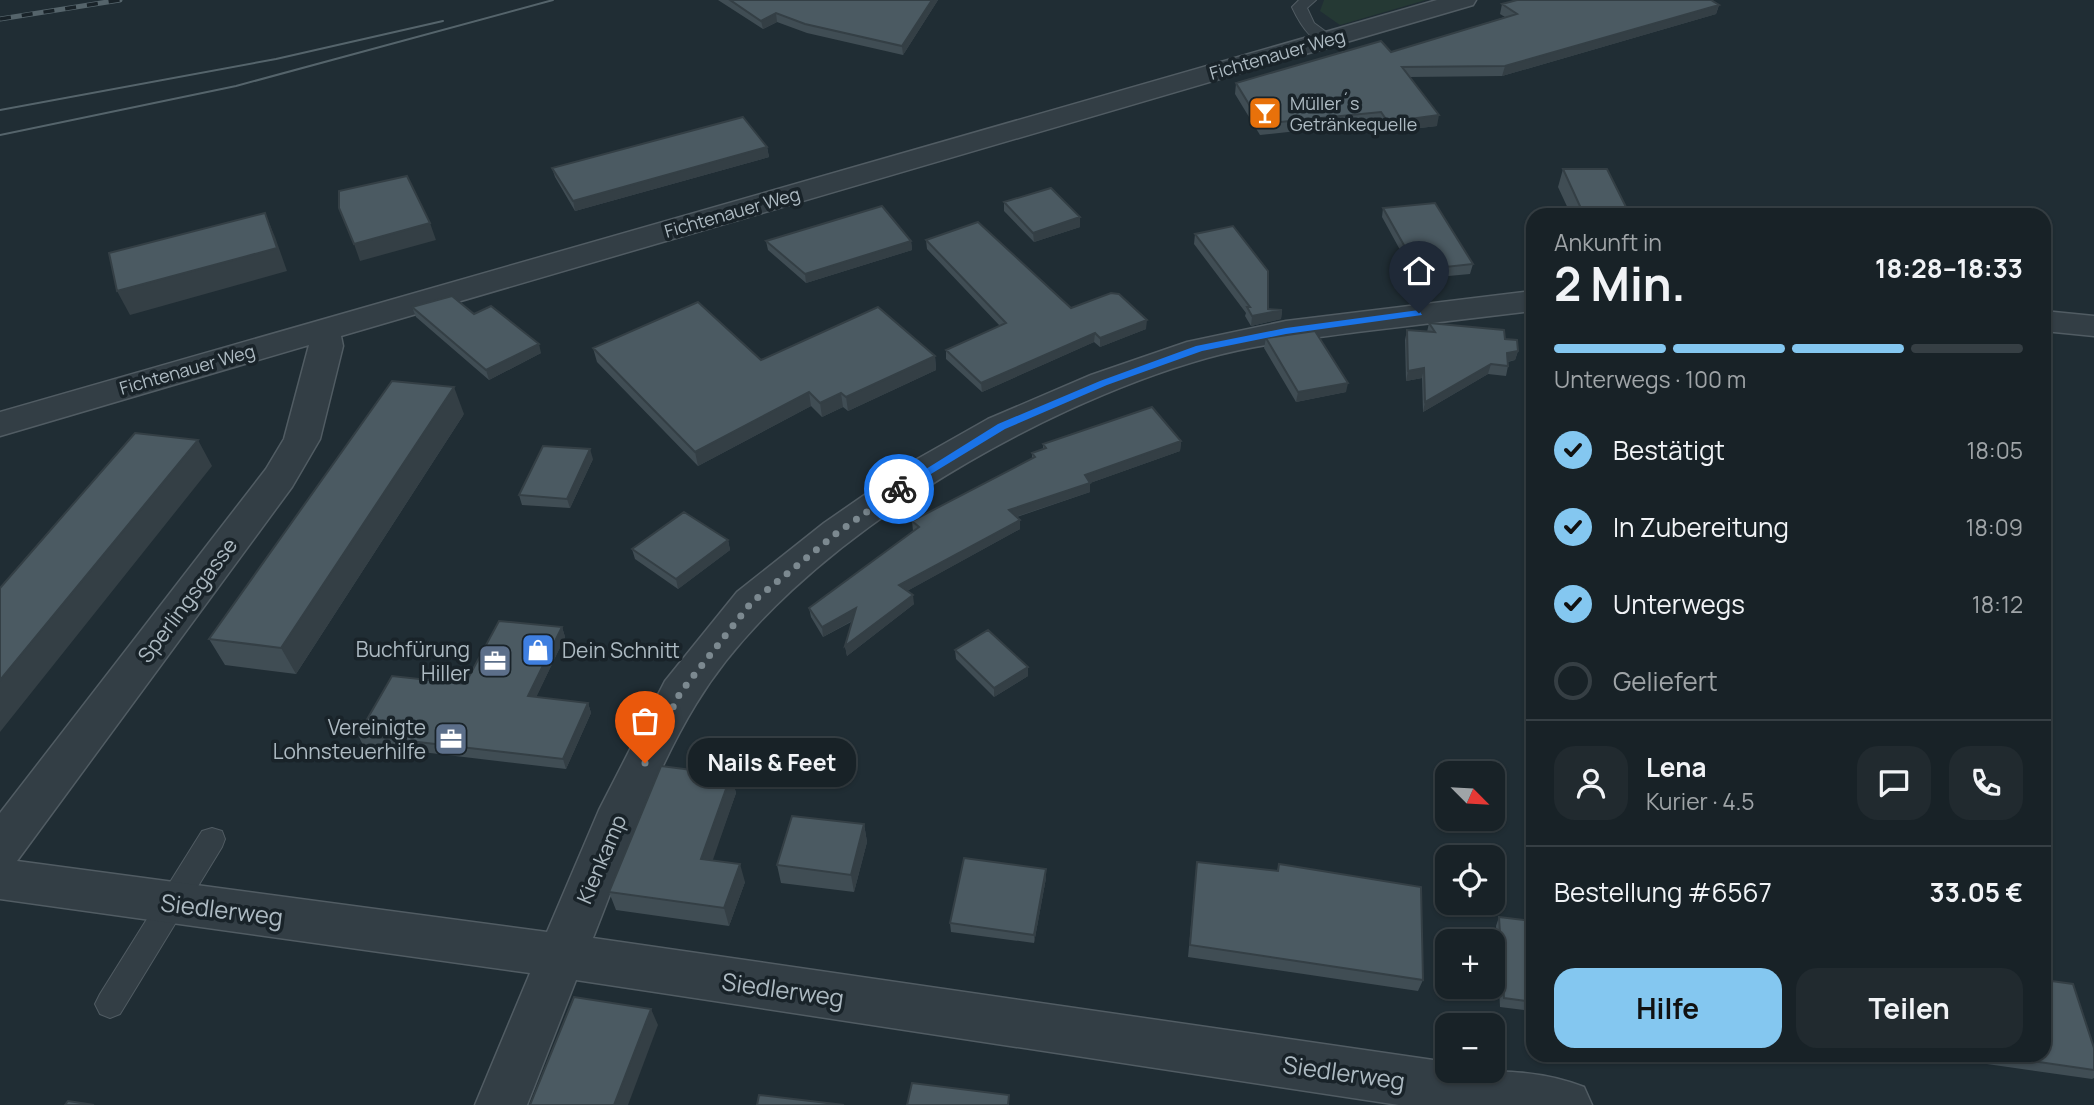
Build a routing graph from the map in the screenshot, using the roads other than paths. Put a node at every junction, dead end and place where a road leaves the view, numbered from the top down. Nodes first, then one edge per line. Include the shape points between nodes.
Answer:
1 (1464, 0) edge
2 (1301, 3) edge
3 (1328, 40) junction
4 (1526, 302) edge
5 (2051, 322) edge
6 (2094, 326) edge
7 (323, 329) junction
8 (0, 424) edge
9 (212, 839) dead end
10 (0, 849) edge
11 (0, 879) edge
12 (173, 903) junction
13 (561, 956) junction
14 (110, 1004) dead end
15 (501, 1105) edge
16 (1566, 1105) edge

1 - 3 street, Fichtenauer Weg
2 - 3 lane via 1308,26
3 - 7 street, Fichtenauer Weg
4 - 13 street, Kienkamp via 1299,329 1199,349 1103,383 1001,427 925,471 837,533 751,603 680,693 621,810
5 - 6 street
7 - 8 street, Fichtenauer Weg
7 - 10 street, Sperlingsgasse via 326,346 302,439 279,478
9 - 12 lane
11 - 12 street, Siedlerweg
12 - 13 street, Siedlerweg
12 - 14 lane
13 - 15 street, Kienkamp
13 - 16 street, Siedlerweg

